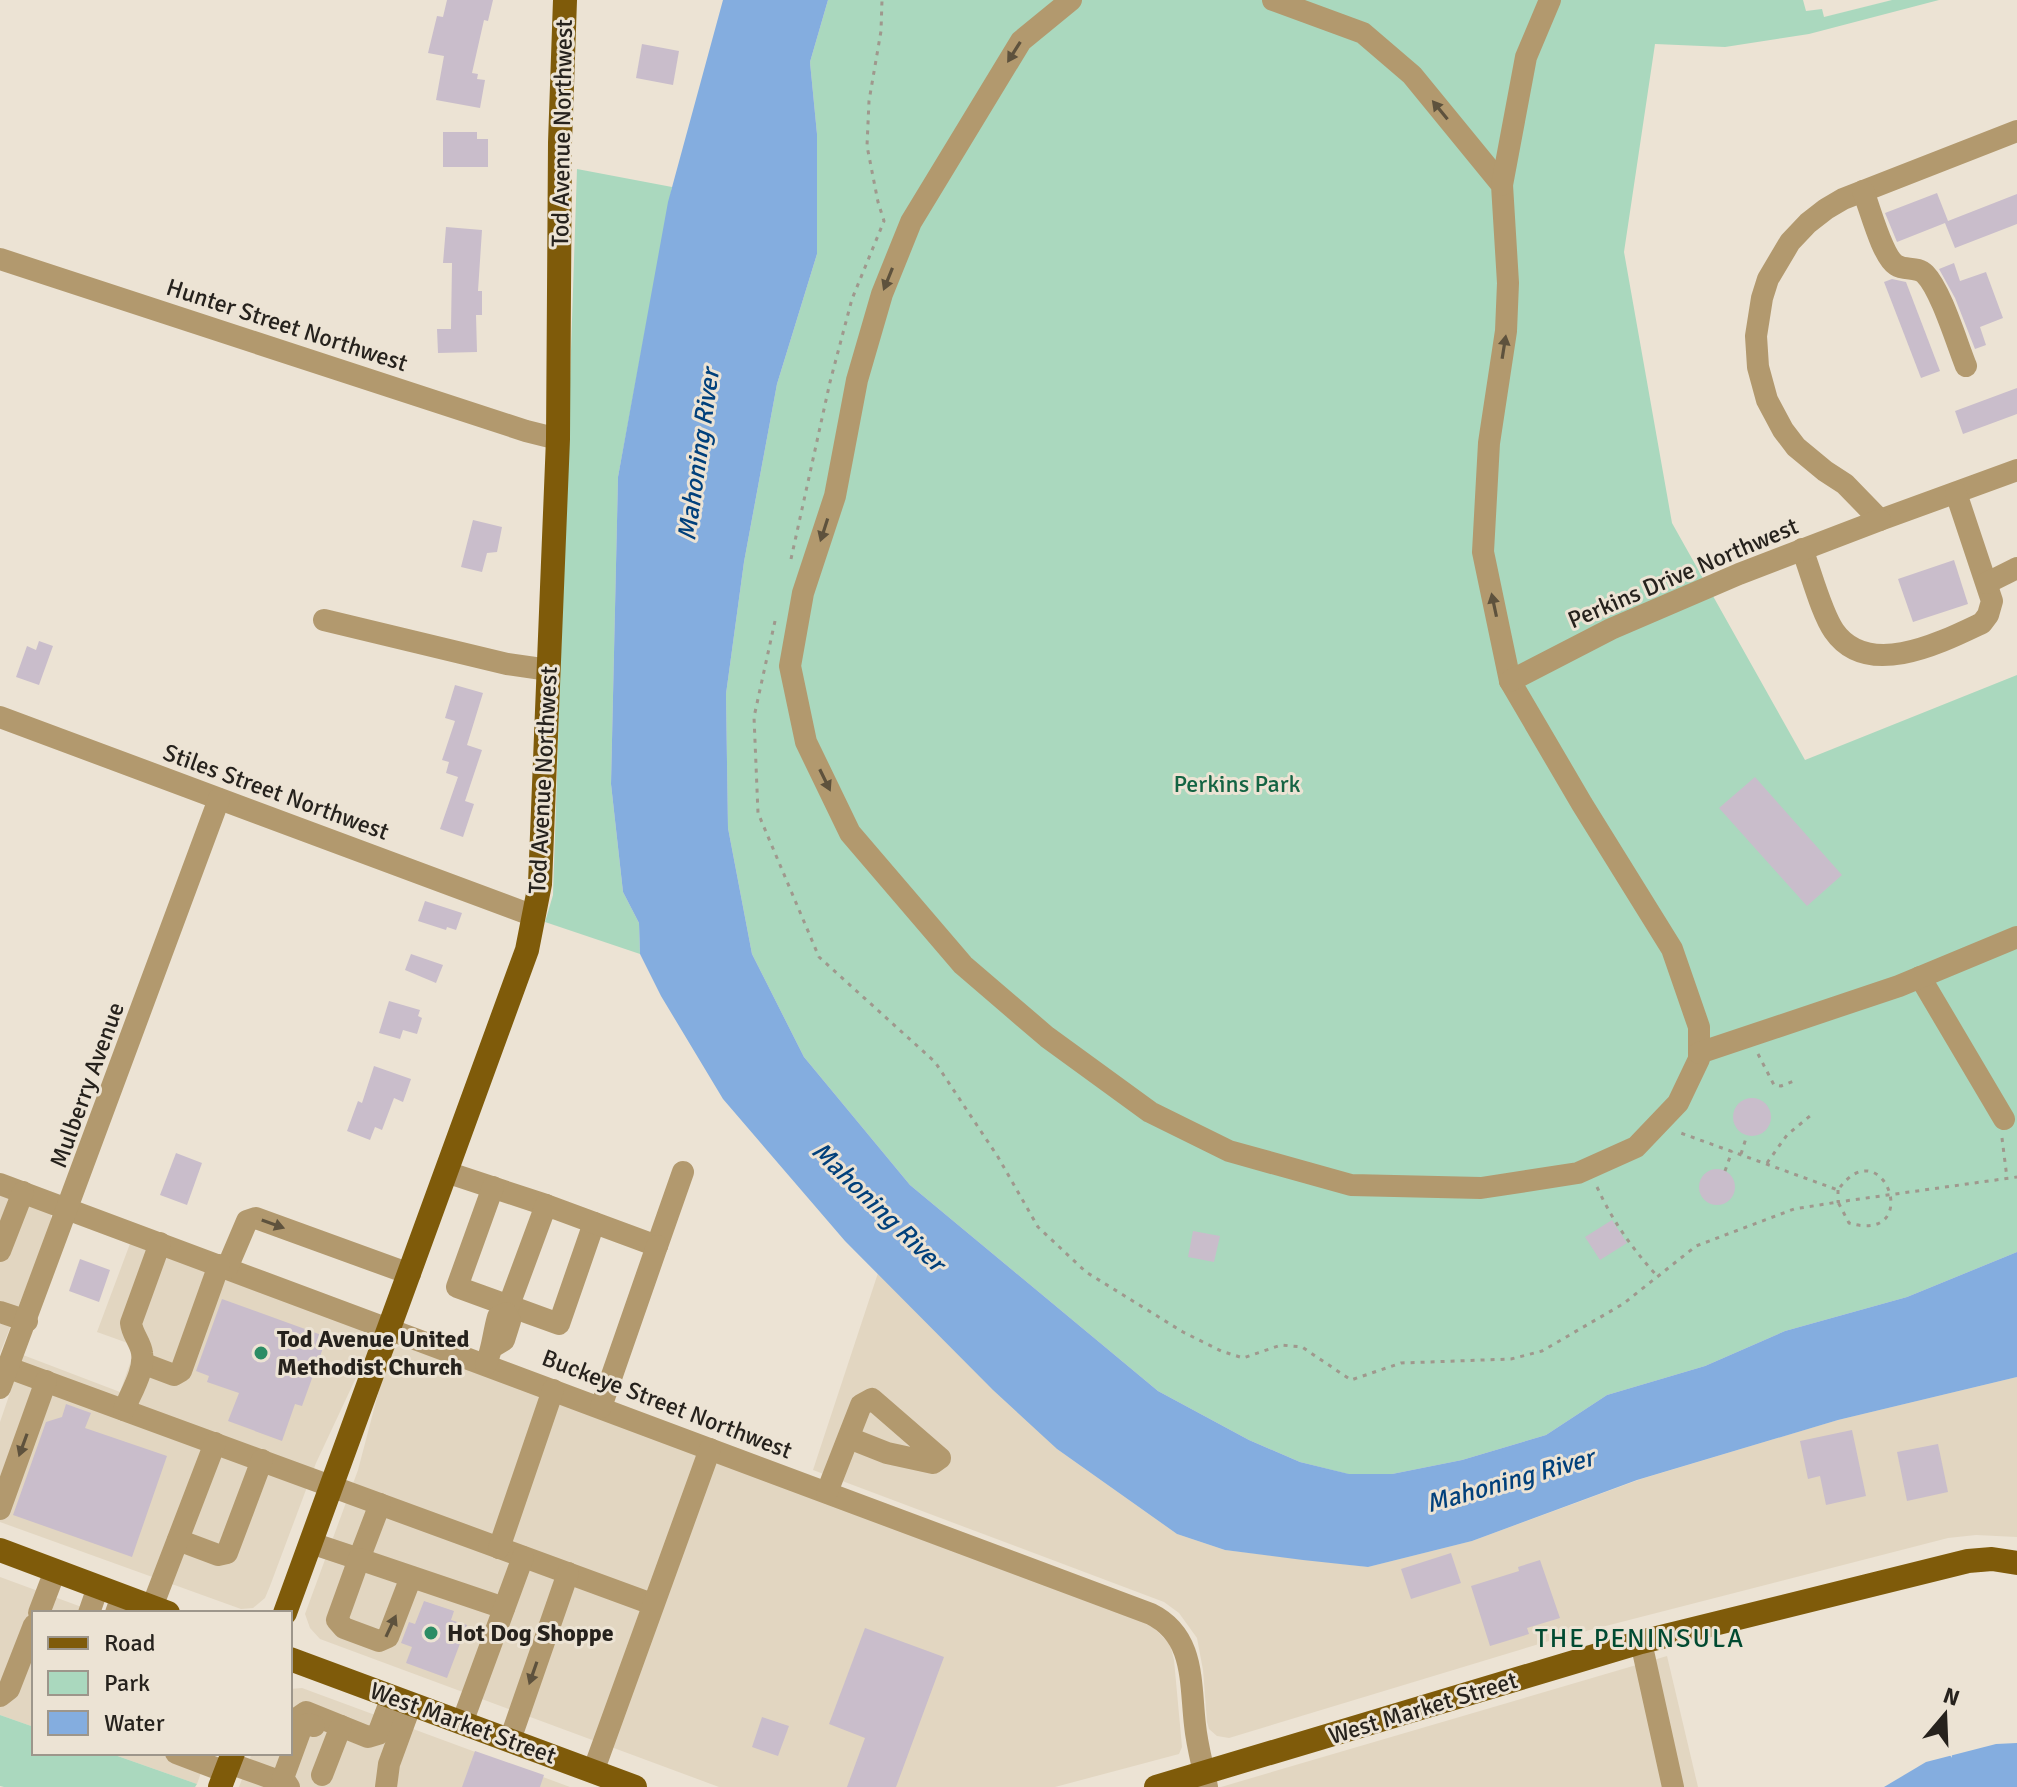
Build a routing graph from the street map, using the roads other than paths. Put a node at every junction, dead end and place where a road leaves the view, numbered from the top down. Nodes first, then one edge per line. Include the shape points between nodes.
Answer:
1 (565, 0) edge
2 (1071, 0) edge
3 (1273, 0) edge
4 (1550, 0) edge
5 (2017, 131) edge
6 (1502, 185) junction
7 (1863, 191) junction
8 (0, 259) edge
9 (1966, 366) dead end
10 (558, 439) junction
11 (2017, 470) edge
12 (1956, 493) junction
13 (1880, 520) junction
14 (1802, 549) junction
15 (2017, 568) edge
16 (1987, 583) junction
17 (324, 620) dead end
18 (549, 670) junction
19 (1510, 681) junction
20 (0, 717) edge
21 (219, 799) junction
22 (534, 916) junction
23 (2017, 937) edge
24 (1920, 977) junction
25 (1699, 1053) junction
26 (2004, 1119) road end
27 (446, 1172) junction
28 (683, 1172) dead end
29 (0, 1184) edge
30 (493, 1187) junction
31 (23, 1192) junction
32 (546, 1205) junction
33 (69, 1209) junction
34 (594, 1223) junction
35 (160, 1243) junction
36 (657, 1246) junction
37 (0, 1251) edge
38 (223, 1267) junction
39 (410, 1274) junction
40 (508, 1310) junction
41 (0, 1312) edge
42 (27, 1321) junction
43 (390, 1329) junction
44 (490, 1355) junction
45 (142, 1363) junction
46 (4, 1378) edge
47 (46, 1381) junction
48 (553, 1390) junction
49 (601, 1407) junction
50 (124, 1410) junction
51 (849, 1438) dead end
52 (215, 1443) junction
53 (710, 1449) junction
54 (262, 1460) junction
55 (332, 1486) junction
56 (827, 1492) junction
57 (380, 1504) junction
58 (0, 1509) edge
59 (178, 1540) junction
60 (311, 1543) junction
61 (499, 1548) junction
62 (0, 1550) edge
63 (523, 1557) junction
64 (359, 1559) junction
65 (2017, 1563) edge
66 (55, 1571) junction
67 (568, 1573) junction
68 (411, 1577) junction
69 (98, 1587) junction
70 (652, 1604) junction
71 (119, 1605) edge
72 (504, 1608) junction
73 (160, 1610) edge
74 (40, 1611) edge
75 (90, 1611) edge
76 (286, 1611) edge
77 (32, 1630) edge
78 (1641, 1642) junction
79 (292, 1660) edge
80 (0, 1696) edge
81 (401, 1700) junction
82 (462, 1723) junction
83 (292, 1724) edge
84 (341, 1726) junction
85 (510, 1740) junction
86 (292, 1754) edge
87 (182, 1755) edge
88 (281, 1755) edge
89 (291, 1755) edge
90 (227, 1769) edge
91 (593, 1772) junction
92 (322, 1775) dead end
93 (388, 1776) edge
94 (1206, 1780) edge
95 (278, 1784) edge
96 (375, 1787) edge
97 (635, 1787) edge
98 (1156, 1787) edge
99 (1673, 1787) edge

1 - 10 main road, Tod Avenue Northwest
2 -> 25 street via 1021,41 911,222 882,294 857,380 835,496 803,593 790,666 806,742 850,833 963,965 1047,1037 1150,1112 1229,1151 1351,1185 1481,1188 1578,1173 1636,1147 1659,1125 1678,1103
6 -> 3 street via 1412,75 1363,33
4 - 6 street via 1526,57
5 - 7 street
19 -> 6 street via 1483,552 1489,443 1506,331
7 - 9 street via 1889,260 1925,274
7 - 13 street via 1826,209 1790,242 1768,279 1756,336 1760,380 1783,430 1808,459 1845,484
8 - 10 street, Hunter Street Northwest
10 - 18 main road, Tod Avenue Northwest
11 - 12 street, Perkins Drive Northwest
12 - 13 street, Perkins Drive Northwest
12 - 16 street
13 - 14 street, Perkins Drive Northwest
14 - 16 street via 1832,629 1844,643 1864,652 1914,652 1982,623 1992,601
14 - 19 street, Perkins Drive Northwest via 1611,629
15 - 16 street
17 - 18 street
18 - 22 main road, Tod Avenue Northwest via 540,884
19 - 25 street via 1672,949 1699,1027
20 - 21 street, Stiles Street Northwest
21 - 22 street, Stiles Street Northwest
21 - 33 street, Mulberry Avenue
22 - 27 main road, Tod Avenue Northwest via 527,950
23 - 24 street
24 - 25 street
24 - 26 street
27 - 30 street
27 - 39 main road, Tod Avenue Northwest
28 - 36 street
29 - 31 street, Buckeye Street Northwest
30 - 32 street
30 - 40 street via 457,1287
31 - 33 street, Buckeye Street Northwest
31 - 37 street
32 - 34 street
32 - 40 street
33 - 35 street, Buckeye Street Northwest
33 - 42 street, Mulberry Avenue
34 - 36 street
34 - 40 street via 559,1324
35 - 38 street, Buckeye Street Northwest
35 - 45 street via 131,1323
36 - 49 street
38 -> 39 street via 247,1221 256,1218
38 - 43 street, Buckeye Street Northwest
38 - 45 street via 181,1371 174,1375
39 - 43 main road, Tod Avenue Northwest
40 - 44 street via 504,1340
41 - 42 street
42 - 46 street, Mulberry Avenue
43 - 44 street, Buckeye Street Northwest
43 - 55 main road, Tod Avenue Northwest
44 - 48 street, Buckeye Street Northwest
45 - 50 street
46 - 47 street
47 - 50 street
47 -> 58 street
48 - 49 street, Buckeye Street Northwest
48 - 61 street
49 - 53 street, Buckeye Street Northwest
50 - 52 street
51 - 56 street
52 - 54 street
52 - 59 street
53 - 56 street, Buckeye Street Northwest
53 - 70 street
54 - 55 street
54 - 59 street via 227,1553 218,1555
55 - 57 street
55 - 60 main road, Tod Avenue Northwest
56 - 94 street, Buckeye Street Northwest via 1160,1618 1188,1656
57 - 61 street
57 - 64 street
59 - 73 street
60 - 64 street
60 - 76 main road, Tod Avenue Northwest
61 - 63 street
62 - 66 main road
63 - 67 street
63 - 72 street
64 - 68 street
64 -> 68 street via 337,1620 344,1628 379,1641 388,1637
65 - 78 main road, West Market Street via 1968,1561
66 - 69 main road
66 - 74 street
67 - 70 street
67 -> 85 street
68 - 72 street
69 - 71 main road
69 - 75 street
70 - 91 street
71 - 73 main road
72 - 82 street
77 - 80 street via 9,1689
78 - 94 main road, West Market Street
78 - 99 street
79 - 81 main road, West Market Street
81 - 82 main road, West Market Street
81 - 84 street via 378,1734 368,1737
81 - 93 street
82 - 85 main road, West Market Street
83 - 84 street via 306,1712
84 - 86 street via 329,1731 308,1724
84 - 92 street
85 - 91 main road, West Market Street
87 - 90 street
88 - 95 street
89 - 95 street
90 - 95 street
91 - 97 main road, West Market Street
93 - 96 street
94 - 98 main road, West Market Street

